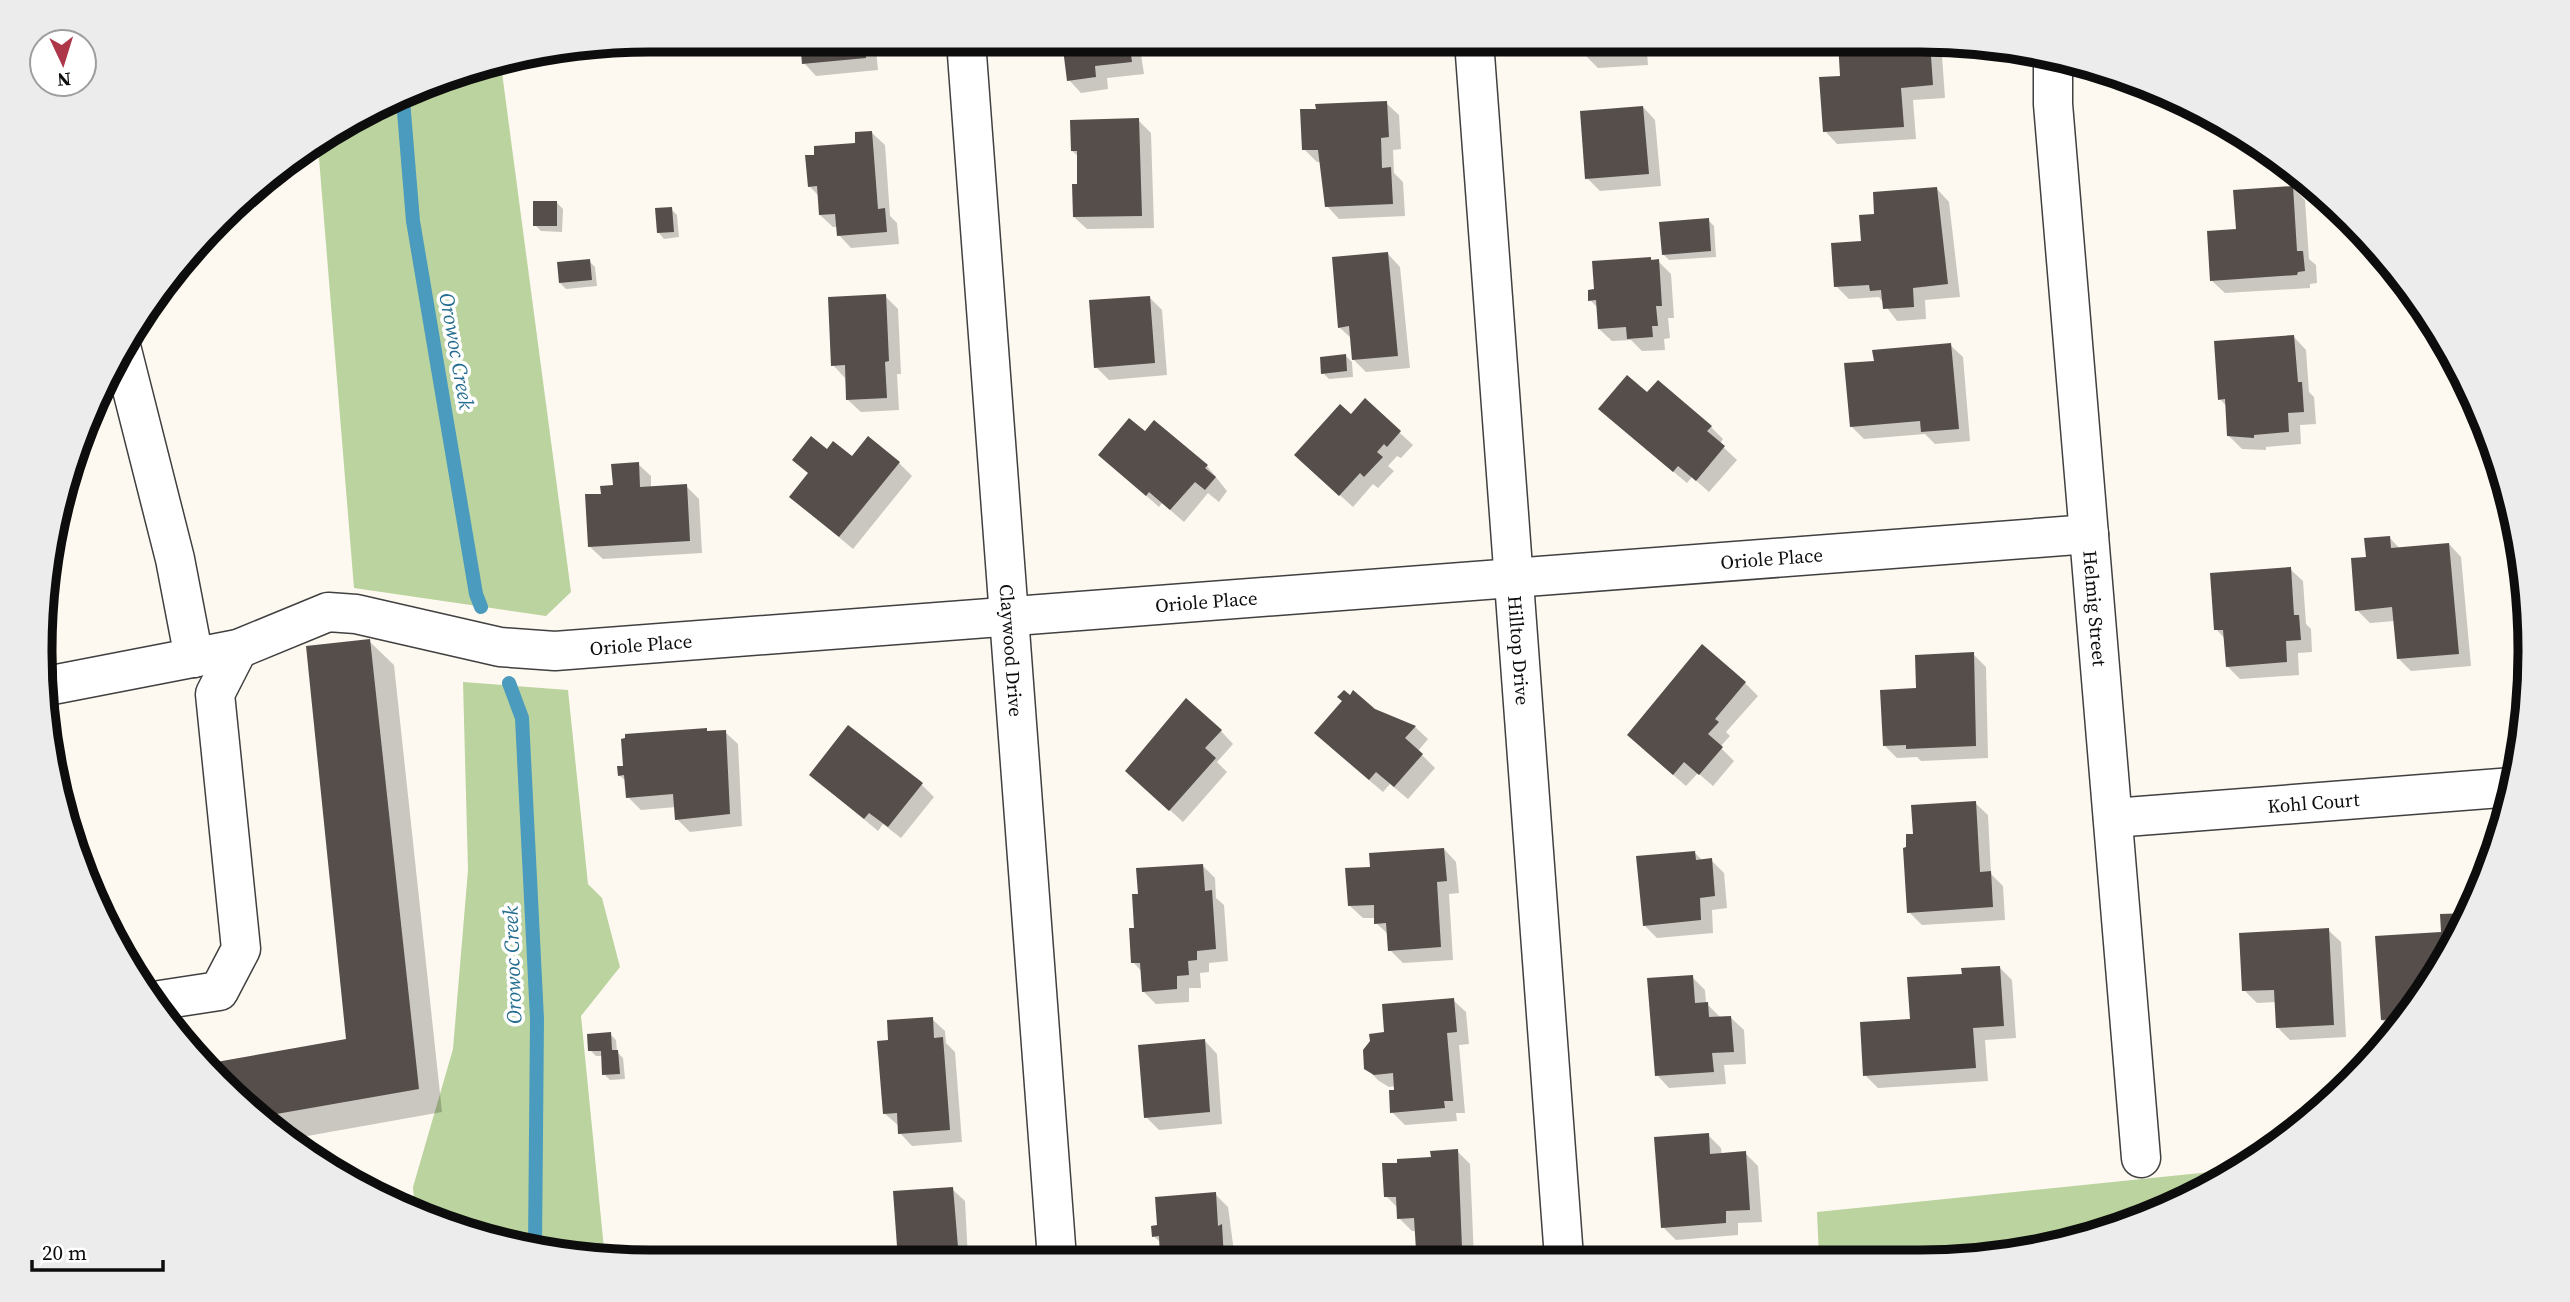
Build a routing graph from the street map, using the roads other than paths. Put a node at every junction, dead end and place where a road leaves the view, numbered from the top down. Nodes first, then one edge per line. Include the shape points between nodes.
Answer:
1 (967, 52) edge
2 (1475, 52) edge
3 (2053, 68) edge
4 (126, 365) edge
5 (2089, 534) junction
6 (1514, 578) junction
7 (1009, 618) junction
8 (238, 649) junction
9 (194, 658) junction
10 (54, 685) edge
11 (2501, 788) edge
12 (2113, 818) junction
13 (164, 999) edge
14 (2141, 1158) dead end
15 (1056, 1250) edge
16 (1563, 1250) edge

1 - 7 street, Claywood Drive
2 - 6 street, Hilltop Drive
3 - 5 street, Helmig Street
4 - 9 street via 176,559
5 - 6 street, Oriole Place
5 - 12 street, Helmig Street
6 - 7 street, Oriole Place
6 - 16 street, Hilltop Drive
7 - 8 street, Oriole Place via 555,651 500,647 356,614 328,612
7 - 15 street, Claywood Drive
8 - 9 street
8 - 13 street via 215,695 241,949 219,991
9 - 10 street
11 - 12 street, Kohl Court
12 - 14 street, Helmig Street

